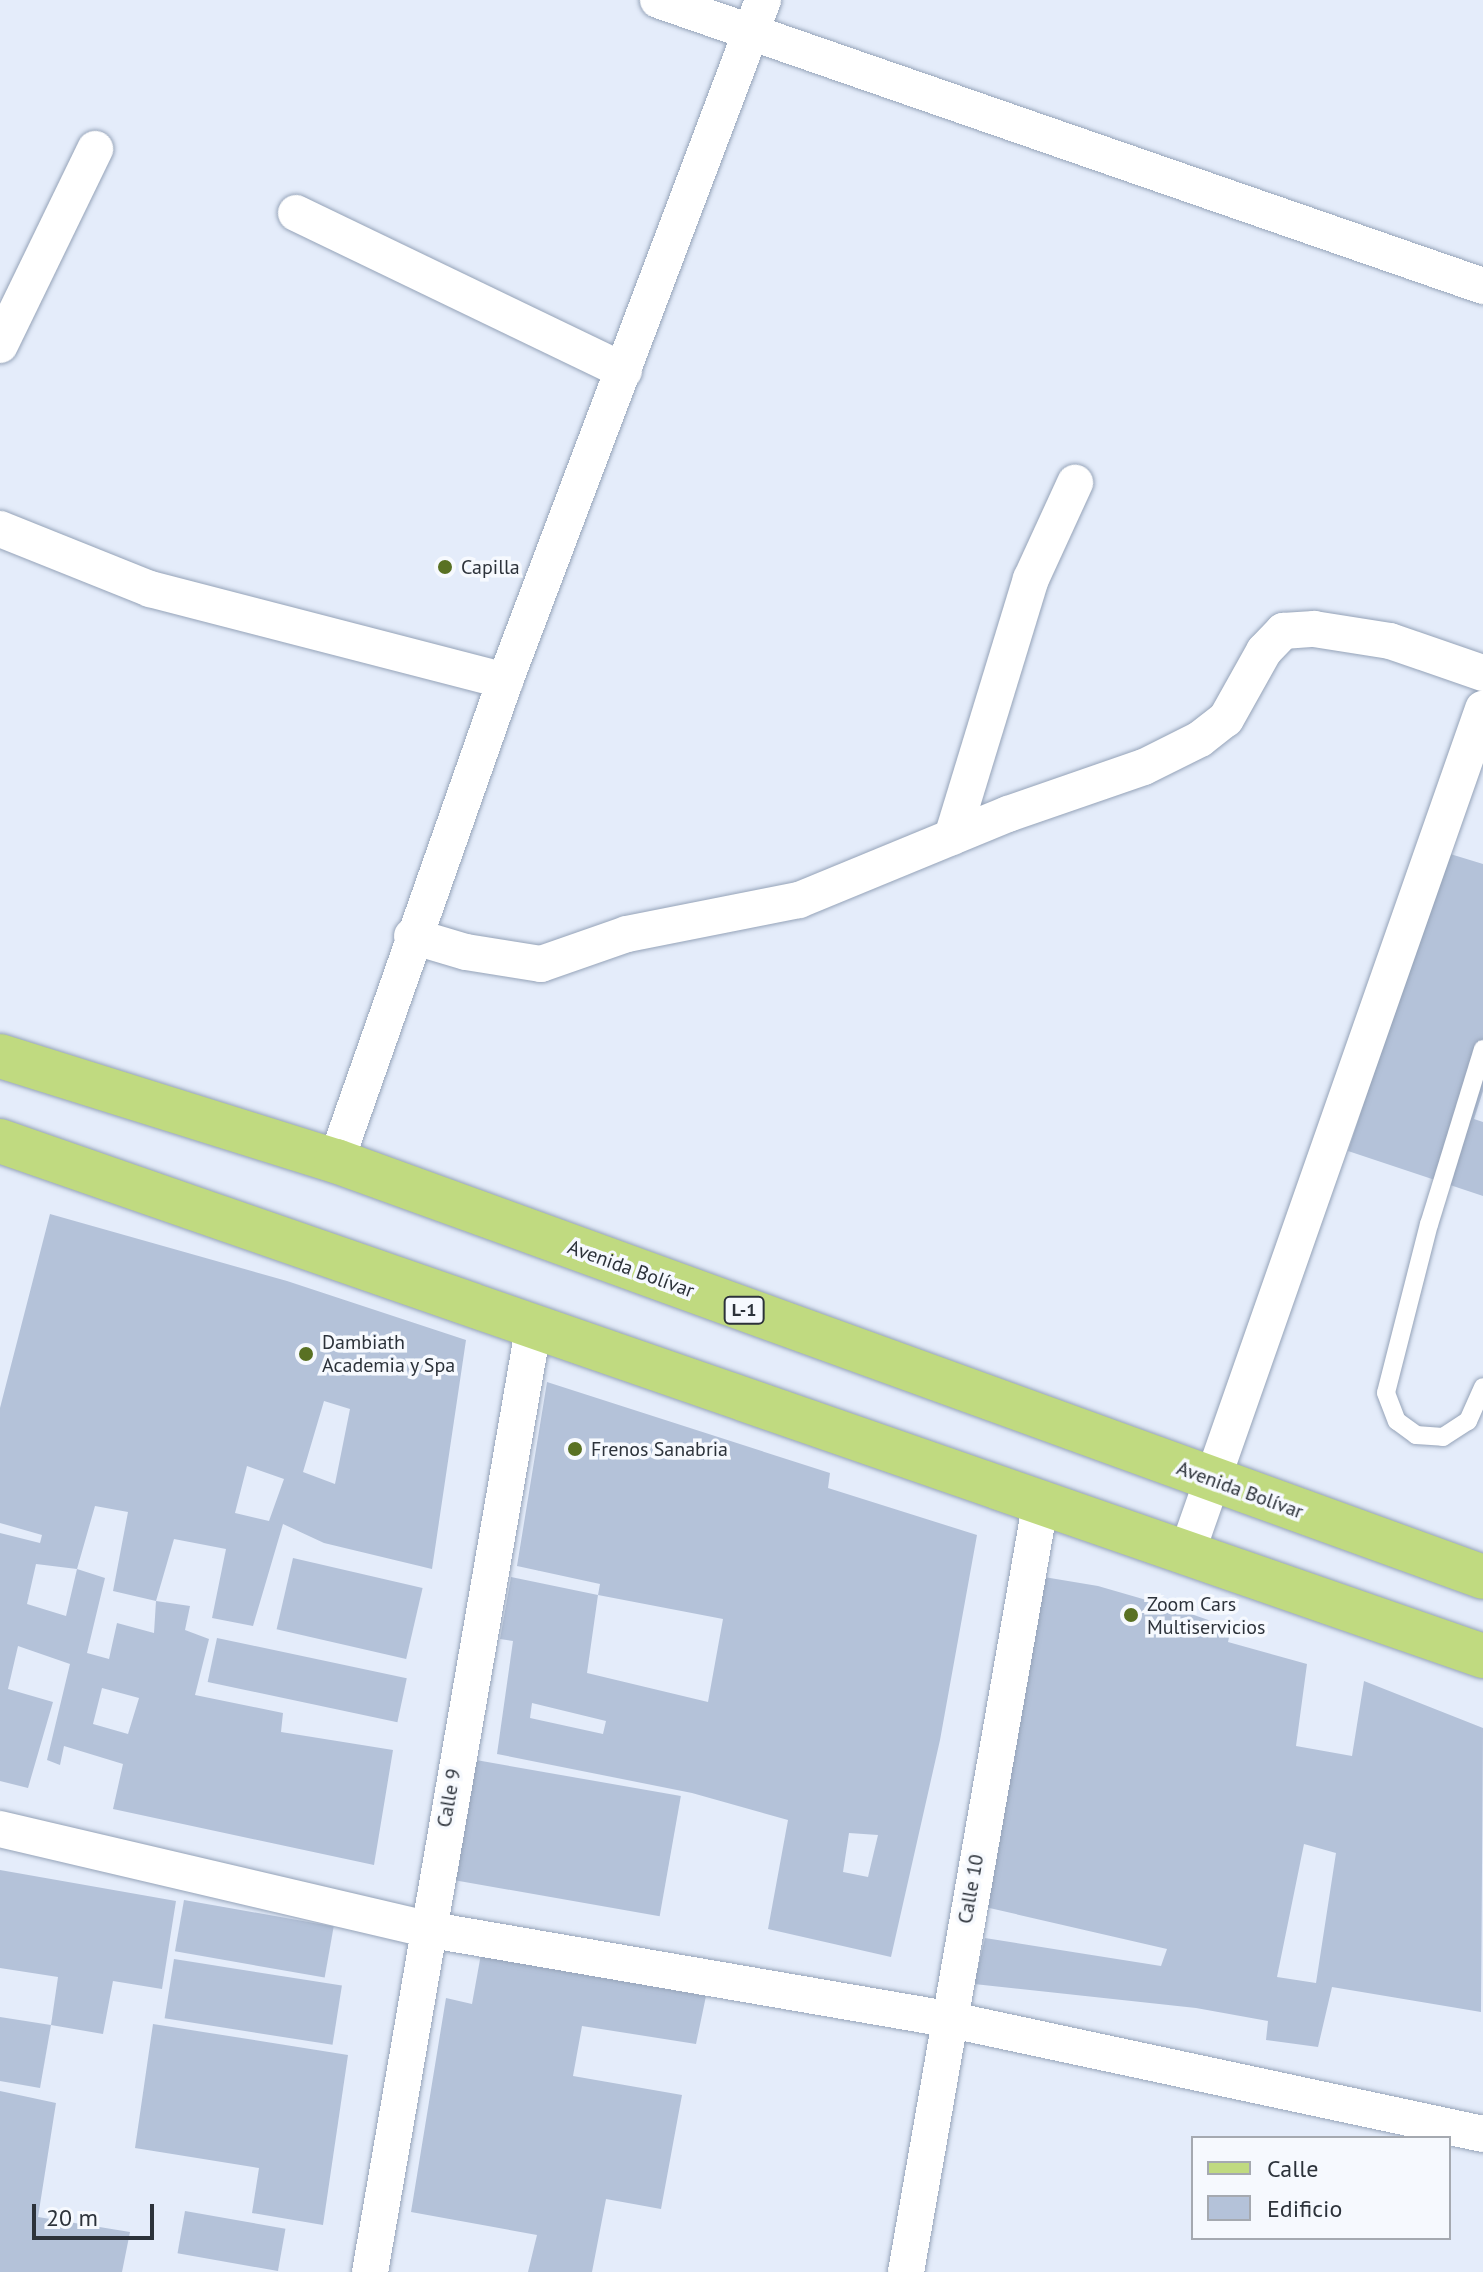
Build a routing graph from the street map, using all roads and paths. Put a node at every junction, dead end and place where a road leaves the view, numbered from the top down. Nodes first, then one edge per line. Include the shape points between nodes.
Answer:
1 (658, 0) edge
2 (758, 17) edge
3 (95, 149) dead end
4 (296, 213) dead end
5 (1483, 286) edge
6 (0, 345) edge
7 (624, 371) junction
8 (1075, 483) dead end
9 (0, 529) edge
10 (1483, 673) edge
11 (505, 681) junction
12 (1483, 709) edge
13 (952, 837) junction
14 (412, 936) junction
15 (1483, 1049) edge
16 (0, 1056) edge
17 (0, 1141) edge
18 (336, 1161) junction
19 (534, 1324) junction
20 (1483, 1387) edge
21 (1212, 1480) junction
22 (1040, 1506) junction
23 (1186, 1555) junction
24 (1483, 1577) edge
25 (1483, 1656) edge
26 (0, 1829) edge
27 (426, 1929) junction
28 (947, 2019) junction
29 (1483, 2134) edge
30 (370, 2272) edge
31 (906, 2272) edge

1 - 2 street
2 - 5 street
2 - 7 street
3 - 6 street
4 - 7 street
7 - 11 street
8 - 13 street via 1031,579
9 - 11 street via 150,589
10 - 13 street via 1390,641 1314,629 1283,631 1264,651 1226,719 1200,739 1144,767
11 - 14 street
12 - 21 street
13 - 14 street via 799,900 627,934 541,964
14 - 18 street
15 - 20 lane via 1429,1224 1386,1393 1397,1421 1416,1435 1443,1437 1468,1421
16 - 18 main road, Avenida Bolívar / L-1
17 - 19 main road
18 - 21 main road, Avenida Bolívar / L-1
19 - 22 main road
19 - 27 street, Calle 9
21 - 23 street
21 - 24 main road, Avenida Bolívar / L-1
22 - 23 main road
22 - 28 street, Calle 10
23 - 25 main road
26 - 27 street
27 - 28 street
27 - 30 street, Calle 9
28 - 29 street
28 - 31 street, Calle 10

